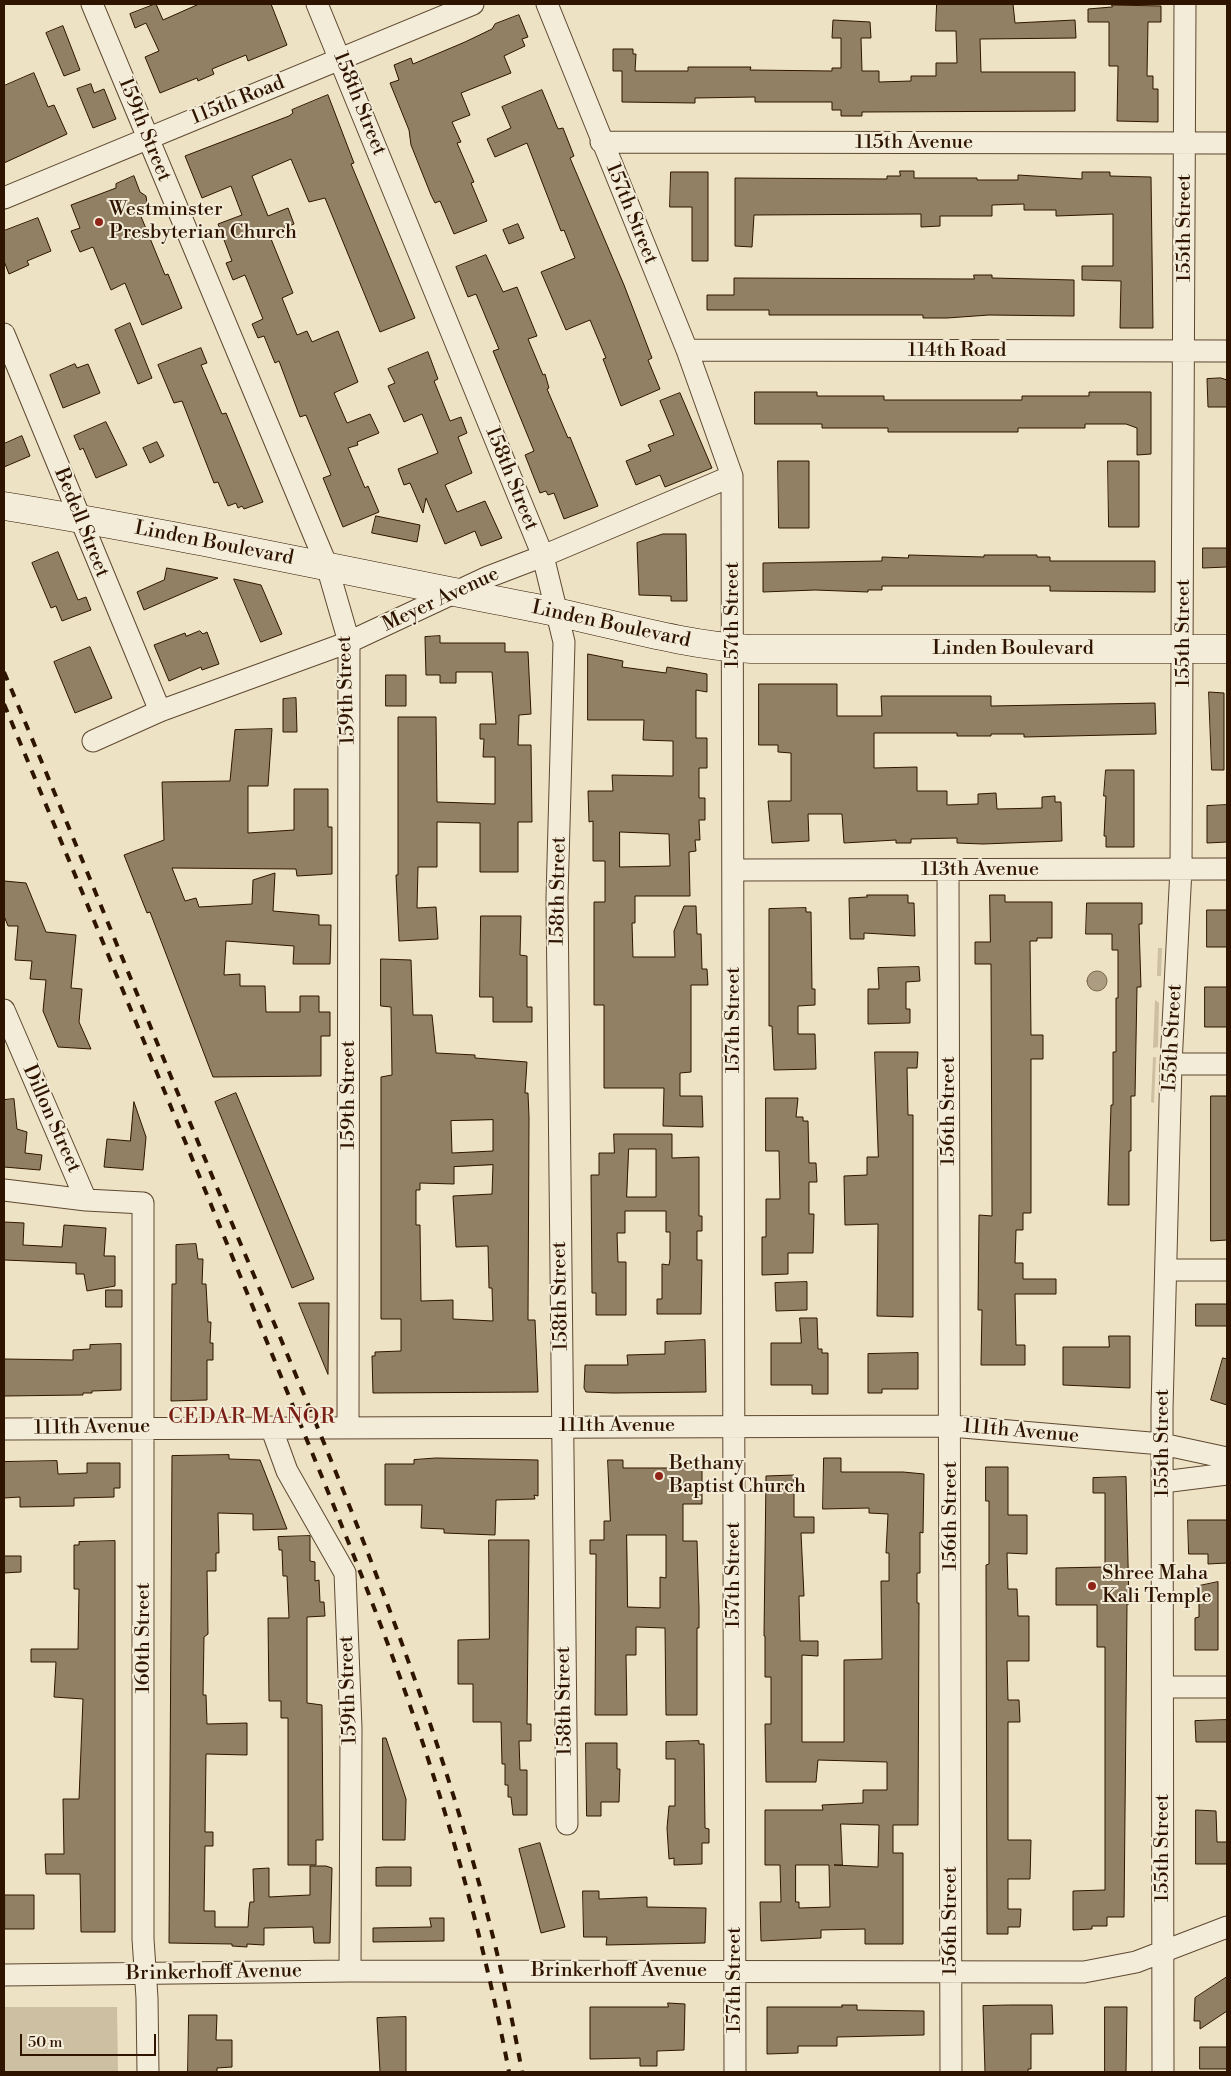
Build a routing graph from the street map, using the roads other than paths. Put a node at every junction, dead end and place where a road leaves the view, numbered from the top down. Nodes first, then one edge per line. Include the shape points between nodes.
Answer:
1 (92, 4) edge
2 (317, 4) edge
3 (473, 4) edge
4 (547, 4) edge
5 (1185, 4) edge
6 (340, 60) junction
7 (148, 138) junction
8 (601, 142) junction
9 (1185, 143) junction
10 (1227, 143) edge
11 (4, 198) edge
12 (4, 334) edge
13 (687, 350) junction
14 (1185, 350) junction
15 (1227, 351) edge
16 (732, 476) junction
17 (4, 506) edge
18 (79, 518) junction
19 (542, 556) junction
20 (327, 566) junction
21 (454, 593) junction
22 (556, 612) junction
23 (349, 642) junction
24 (733, 648) junction
25 (1227, 649) edge
26 (1184, 650) junction
27 (160, 711) junction
28 (94, 741) dead end
29 (1182, 869) junction
30 (1227, 869) edge
31 (734, 870) junction
32 (948, 870) junction
33 (6, 1021) edge
34 (1171, 1064) junction
35 (1227, 1064) edge
36 (4, 1190) edge
37 (86, 1200) junction
38 (1166, 1270) junction
39 (1227, 1270) edge
40 (562, 1426) junction
41 (734, 1426) junction
42 (950, 1426) junction
43 (144, 1427) junction
44 (271, 1427) junction
45 (348, 1427) junction
46 (4, 1429) edge
47 (1162, 1444) junction
48 (1227, 1458) edge
49 (1227, 1474) edge
50 (1162, 1482) junction
51 (1163, 1687) junction
52 (1227, 1687) edge
53 (567, 1824) dead end
54 (1227, 1927) edge
55 (1162, 1951) junction
56 (951, 1970) junction
57 (350, 1971) junction
58 (734, 1971) junction
59 (4, 1975) edge
60 (145, 1975) junction
61 (148, 2072) edge
62 (735, 2072) edge
63 (951, 2072) edge
64 (1163, 2072) edge

1 - 7 street, 159th Street
2 - 6 street, 158th Street
3 - 6 street, 115th Road
4 - 8 street, 157th Street
5 - 9 street, 155th Street
6 - 7 street, 115th Road
6 - 19 street, 158th Street
7 - 11 street, 115th Road
7 - 20 street, 159th Street
8 - 9 street, 115th Avenue
8 - 13 street, 157th Street
9 - 10 street, 115th Avenue
9 - 14 street, 155th Street
12 - 18 street, Bedell Street
13 - 14 street, 114th Road
13 - 16 street, 157th Street
14 - 15 street, 114th Road
14 - 26 street, 155th Street
16 - 19 street, Meyer Avenue
16 - 24 street, 157th Street
17 - 18 main road, Linden Boulevard
18 - 20 main road, Linden Boulevard
18 - 27 street, Bedell Street
19 - 21 street, Meyer Avenue
19 - 22 street, 158th Street
20 - 21 main road, Linden Boulevard
20 - 23 street, 159th Street
21 - 22 main road, Linden Boulevard
21 - 23 street, Meyer Avenue
22 - 24 main road, Linden Boulevard via 713,647
22 - 40 street, 158th Street via 564,642 557,898
23 - 27 street, Meyer Avenue
23 - 45 street, 159th Street
24 - 26 main road, Linden Boulevard
24 - 31 street, 157th Street
25 - 26 main road, Linden Boulevard
26 - 29 street, 155th Street
27 - 28 street, Meyer Avenue
29 - 30 street, 113th Avenue
29 - 32 street, 113th Avenue
29 - 34 street, 155th Street
31 - 32 street, 113th Avenue
31 - 41 street, 157th Street
32 - 42 street, 156th Street
33 - 37 street, Dillon Street
34 - 35 street
34 - 38 street, 155th Street
36 - 37 street
37 - 43 street, 160th Street via 143,1203
38 - 39 street
38 - 47 street, 155th Street
40 - 41 street, 111th Avenue
40 - 45 street, 111th Avenue
40 - 53 street, 158th Street
41 - 42 street, 111th Avenue
41 - 58 street, 157th Street
42 - 47 street, 111th Avenue
42 - 56 street, 156th Street
43 - 44 street, 111th Avenue
43 - 46 street, 111th Avenue
43 - 60 street, 160th Street
44 - 45 street, 111th Avenue
44 - 57 street, 159th Street via 287,1471 345,1574 351,1728
47 - 48 street, 111th Avenue
47 - 50 street, 155th Street
49 - 50 street
50 - 51 street, 155th Street
51 - 52 street
51 - 55 street, 155th Street
54 - 55 street, Brinkerhoff Avenue
55 - 56 street, Brinkerhoff Avenue via 1136,1962 1084,1972
55 - 64 street, 155th Street
56 - 58 street, Brinkerhoff Avenue
56 - 63 street, 156th Street
57 - 58 street, Brinkerhoff Avenue
57 - 60 street, Brinkerhoff Avenue
58 - 62 street, 157th Street
59 - 60 street, Brinkerhoff Avenue
60 - 61 street, 160th Street

